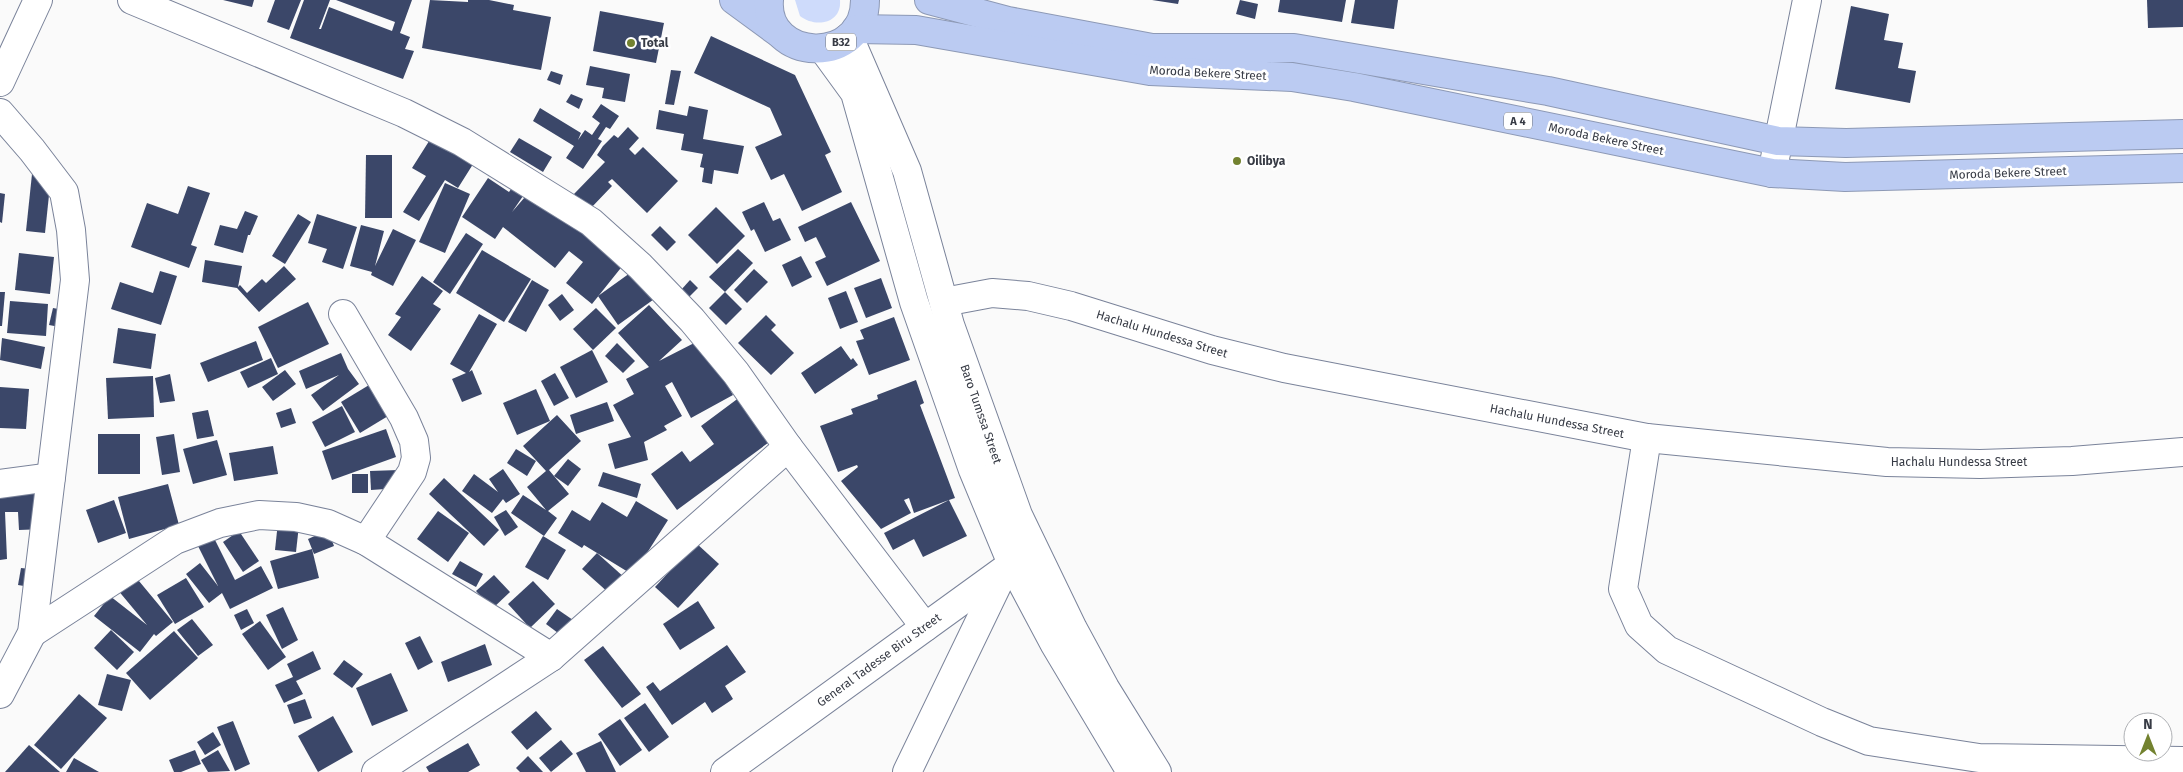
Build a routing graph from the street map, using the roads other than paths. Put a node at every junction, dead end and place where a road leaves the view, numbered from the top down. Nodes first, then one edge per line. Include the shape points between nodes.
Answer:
1 (38, 0) edge
2 (132, 0) edge
3 (734, 0) edge
4 (769, 0) edge
5 (865, 0) edge
6 (929, 0) edge
7 (1807, 0) edge
8 (853, 33) junction
9 (780, 34) junction
10 (1294, 48) junction
11 (823, 49) junction
12 (1151, 60) junction
13 (1292, 76) junction
14 (0, 82) edge
15 (0, 113) edge
16 (2183, 134) edge
17 (1778, 142) junction
18 (2183, 168) edge
19 (1772, 173) junction
20 (944, 302) junction
21 (343, 314) dead end
22 (1647, 438) junction
23 (788, 447) junction
24 (2183, 452) edge
25 (51, 477) junction
26 (0, 484) edge
27 (366, 541) junction
28 (1017, 562) junction
29 (925, 627) junction
30 (32, 633) junction
31 (551, 657) junction
32 (0, 694) edge
33 (2183, 761) edge
34 (376, 772) edge
35 (726, 772) edge
36 (907, 772) edge
37 (1131, 772) edge
38 (1157, 772) edge

1 - 14 street
2 - 23 street via 404,113 462,142 591,222 640,266 692,320 736,373
3 - 9 highway
4 - 9 highway via 772,20
5 - 8 highway, B32 via 862,20
6 - 12 highway, Moroda Bekere Street / A 4
7 - 17 street
8 - 11 highway, B32 via 837,45
8 - 12 highway, Moroda Bekere Street / A 4 via 916,30
8 - 20 street, Baro Tumssa Street via 907,171
9 - 11 highway, B32 via 808,49
10 - 12 highway, Moroda Bekere Street / A 4
10 - 13 highway
10 - 17 highway, Moroda Bekere Street / A 4 via 1548,91
11 - 28 street, Baro Tumssa Street via 854,93 914,302 973,470
12 - 13 highway, Moroda Bekere Street / A 4
13 - 19 highway, Moroda Bekere Street / A 4
15 - 25 street via 64,192 71,230 75,280
16 - 17 highway, Moroda Bekere Street / A 4
17 - 19 street
18 - 19 highway, Moroda Bekere Street / A 4 via 1845,177
20 - 22 street, Hachalu Hundessa Street via 992,293 1028,296 1284,368
20 - 28 street, Baro Tumssa Street via 1018,515
21 - 27 street via 404,418 414,441 416,458 412,472
22 - 24 street, Hachalu Hundessa Street via 1887,462 1980,464 2072,461
22 - 33 street via 1623,589 1639,625 1668,650 1869,741 1979,758
23 - 29 street
23 - 31 street
25 - 26 street
25 - 30 street
27 - 30 street via 328,524 296,517 260,515 220,523 175,540
27 - 31 street
28 - 29 street, General Tadesse Biru Street
28 - 36 street
28 - 37 street, Baro Tumssa Street via 1068,666
28 - 38 street, Baro Tumssa Street via 1096,671
29 - 35 street, General Tadesse Biru Street
30 - 32 street
31 - 34 street

